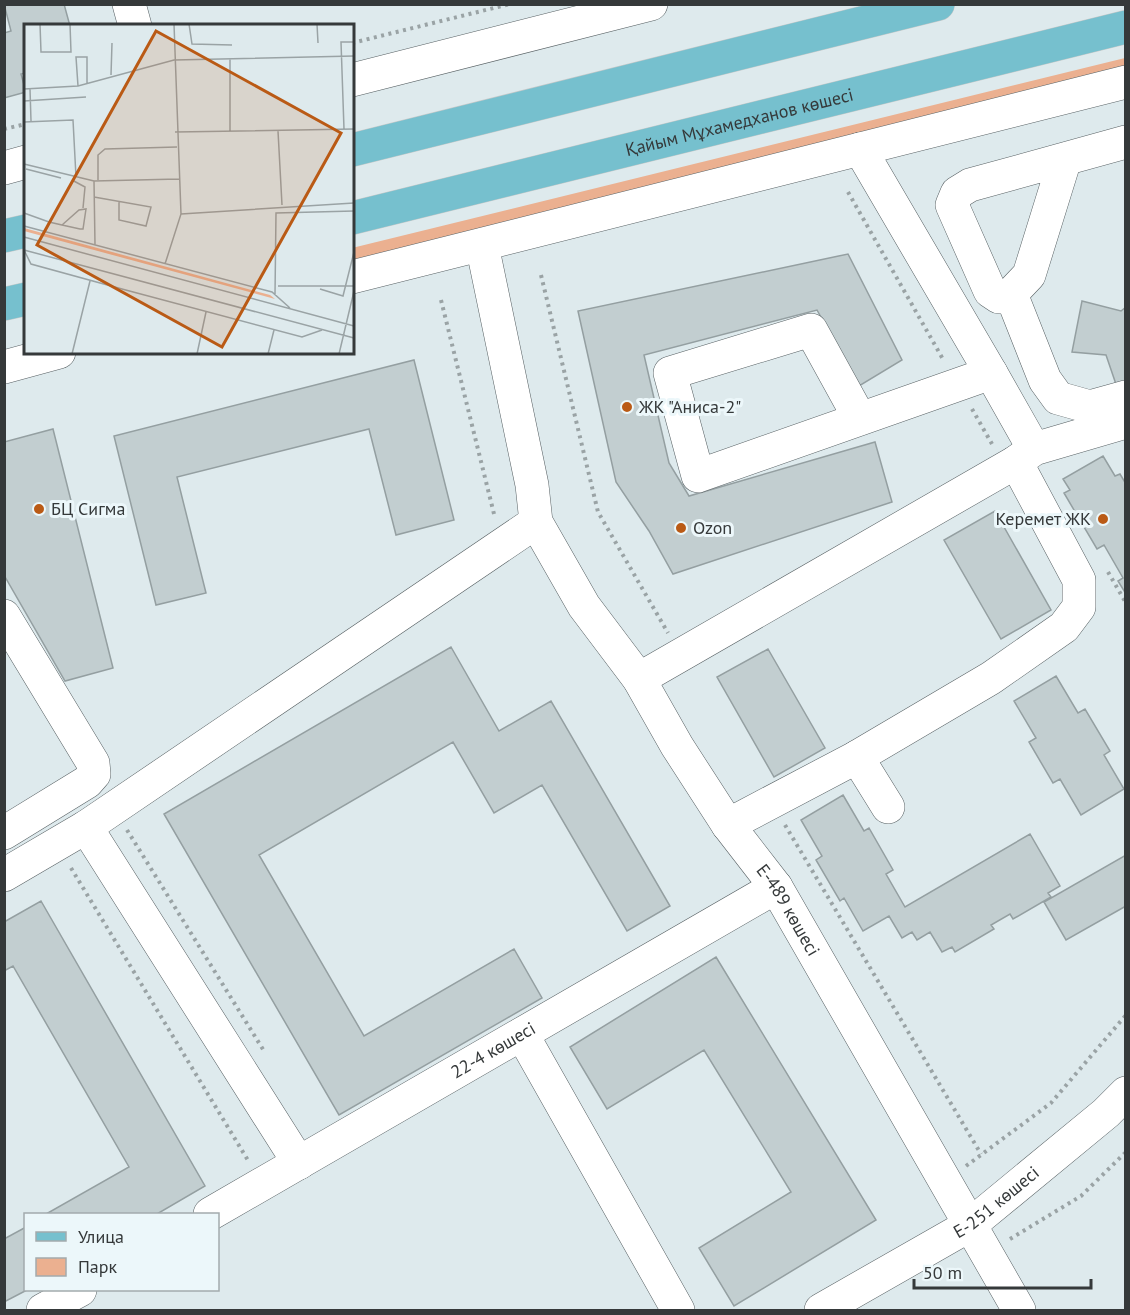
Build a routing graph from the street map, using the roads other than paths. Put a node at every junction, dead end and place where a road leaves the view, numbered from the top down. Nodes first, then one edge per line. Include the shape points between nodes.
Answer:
1 (129, 4) edge
2 (651, 4) edge
3 (938, 4) edge
4 (134, 24) edge
5 (1125, 27) edge
6 (354, 79) edge
7 (1125, 82) edge
8 (1125, 142) edge
9 (354, 150) edge
10 (860, 150) junction
11 (1065, 159) junction
12 (24, 163) edge
13 (4, 168) edge
14 (354, 218) edge
15 (24, 231) edge
16 (4, 236) edge
17 (482, 245) junction
18 (354, 277) edge
19 (1011, 294) junction
20 (24, 299) edge
21 (4, 304) edge
22 (52, 354) edge
23 (4, 367) edge
24 (991, 373) junction
25 (1125, 397) edge
26 (860, 419) junction
27 (1125, 422) edge
28 (1019, 460) junction
29 (536, 522) junction
30 (4, 616) edge
31 (639, 679) junction
32 (857, 757) junction
33 (94, 774) junction
34 (888, 807) dead end
35 (114, 809) junction
36 (729, 825) junction
37 (86, 827) junction
38 (4, 833) edge
39 (4, 875) edge
40 (776, 887) junction
41 (522, 1034) junction
42 (1125, 1093) edge
43 (299, 1163) junction
44 (213, 1213) edge
45 (970, 1225) junction
46 (78, 1291) edge
47 (43, 1311) edge
48 (678, 1311) edge
49 (821, 1311) edge
50 (1019, 1311) edge

1 - 4 street
2 - 6 street
3 - 9 main road
5 - 14 main road, Қайым Мұхамедханов көшесі
7 - 10 street
8 - 11 street
10 - 17 street
10 - 24 street
11 - 19 street via 1029,274
11 - 19 street via 970,185 957,193 952,205 990,291 999,297
12 - 13 street
15 - 16 main road
17 - 18 street
17 - 29 street via 532,485
19 - 25 street via 1045,380 1058,398 1090,407
20 - 21 main road
22 - 23 street
24 - 26 street
24 - 28 street
26 - 26 street via 698,476 670,373 811,330
27 - 28 street
28 - 31 street
28 - 32 street via 1079,580 1078,607 1064,627 991,678
29 - 31 street, Е-489 көшесі via 584,606
29 - 35 street
30 - 33 street via 93,763
31 - 36 street, Е-489 көшесі
32 - 34 street
32 - 36 street
33 - 35 street
33 - 38 street
35 - 37 street
36 - 40 street, Е-489 көшесі
37 - 39 street
37 - 43 street
40 - 41 street, 22-4 көшесі
40 - 45 street, Е-489 көшесі
41 - 43 street, 22-4 көшесі
41 - 48 street
42 - 45 street, Е-251 көшесі
43 - 44 street, 22-4 көшесі
45 - 49 street, Е-251 көшесі
45 - 50 street, Е-489 көшесі
46 - 47 street

